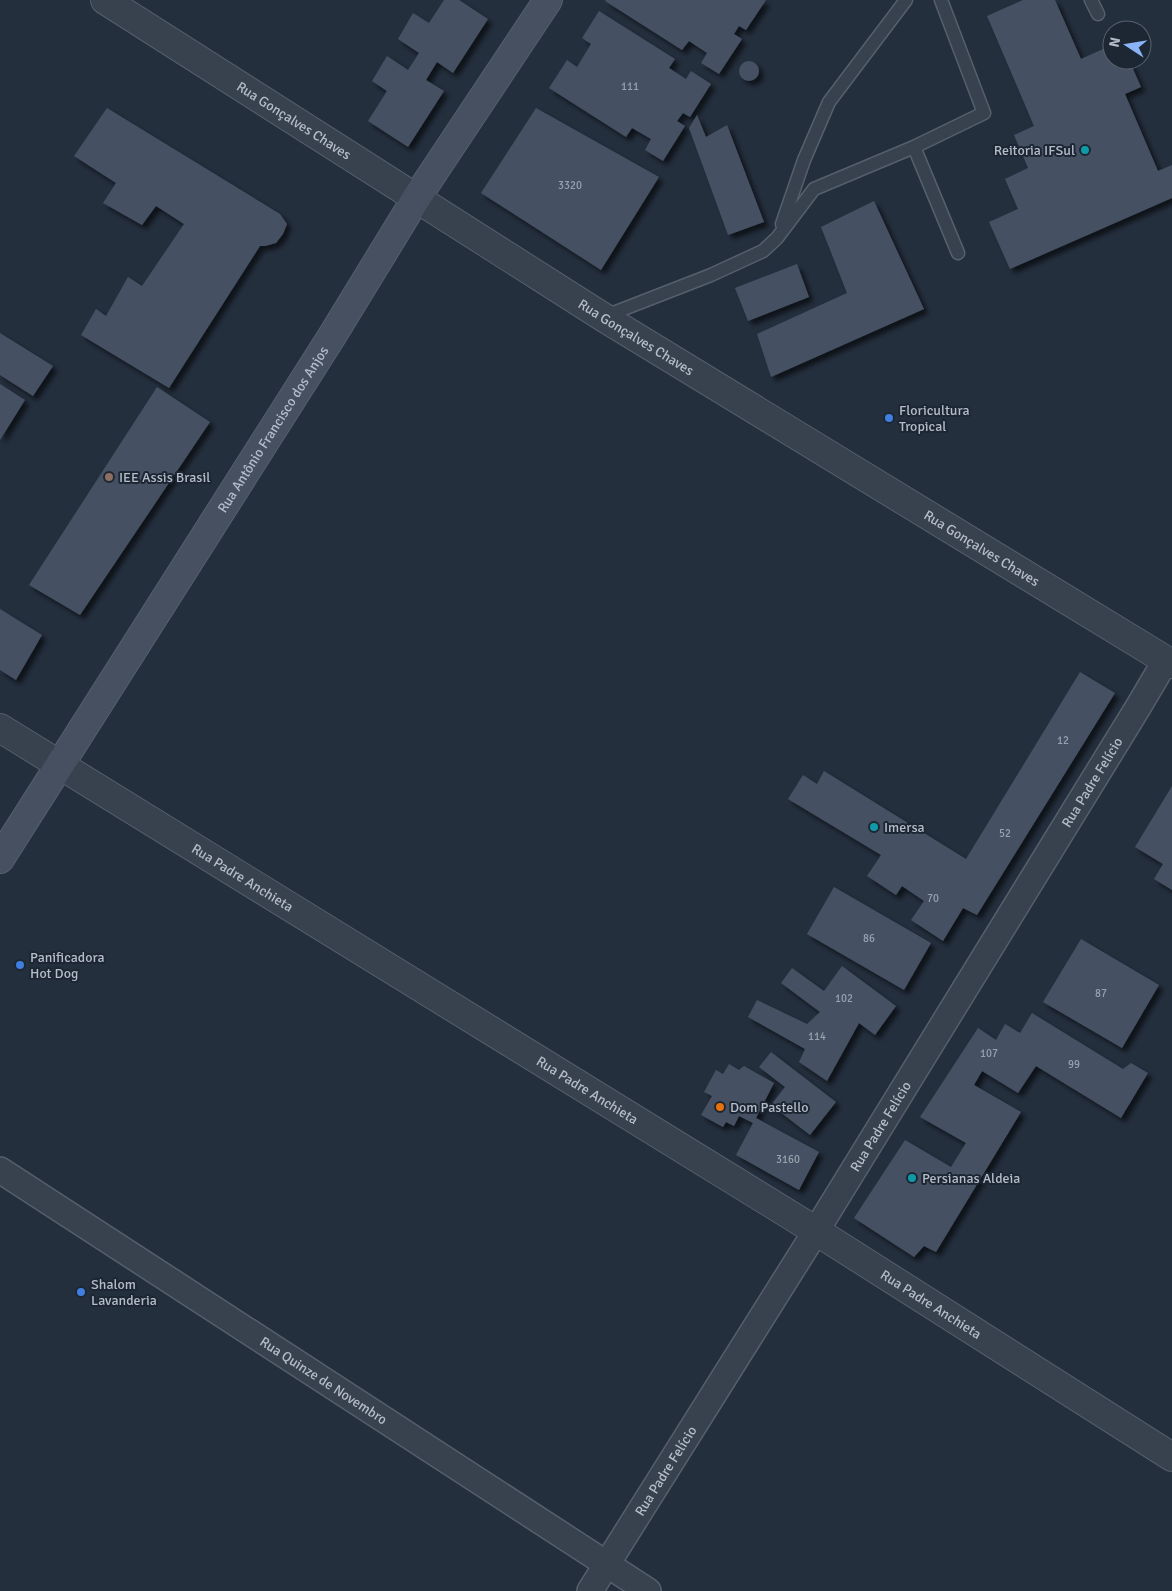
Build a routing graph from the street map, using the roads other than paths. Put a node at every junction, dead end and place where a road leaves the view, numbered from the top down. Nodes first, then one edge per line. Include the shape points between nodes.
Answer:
1 (105, 0) edge
2 (548, 0) edge
3 (906, 0) edge
4 (941, 0) edge
5 (1091, 0) edge
6 (1098, 14) dead end
7 (914, 147) junction
8 (417, 197) junction
9 (777, 238) junction
10 (958, 254) dead end
11 (603, 317) junction
12 (1169, 662) edge
13 (0, 728) edge
14 (60, 764) junction
15 (0, 860) edge
16 (0, 1170) edge
17 (816, 1231) junction
18 (1172, 1456) edge
19 (607, 1564) junction
20 (590, 1591) edge
21 (648, 1591) edge

1 - 8 street, Rua Gonçalves Chaves
2 - 8 main road, Rua Antônio Francisco dos Anjos
3 - 9 lane via 829,102 804,160
4 - 7 lane via 984,113
5 - 6 lane
7 - 9 lane via 814,189
7 - 10 lane
8 - 11 street, Rua Gonçalves Chaves
8 - 14 main road, Rua Antônio Francisco dos Anjos
9 - 11 lane via 763,251 711,275
11 - 12 street, Rua Gonçalves Chaves
12 - 17 street, Rua Padre Felício
13 - 14 street, Rua Padre Anchieta
14 - 15 main road, Rua Antônio Francisco dos Anjos
14 - 17 street, Rua Padre Anchieta
16 - 19 street, Rua Quinze de Novembro
17 - 18 street, Rua Padre Anchieta
17 - 19 street, Rua Padre Felício
19 - 20 street, Rua Padre Felício
19 - 21 street, Rua Quinze de Novembro

